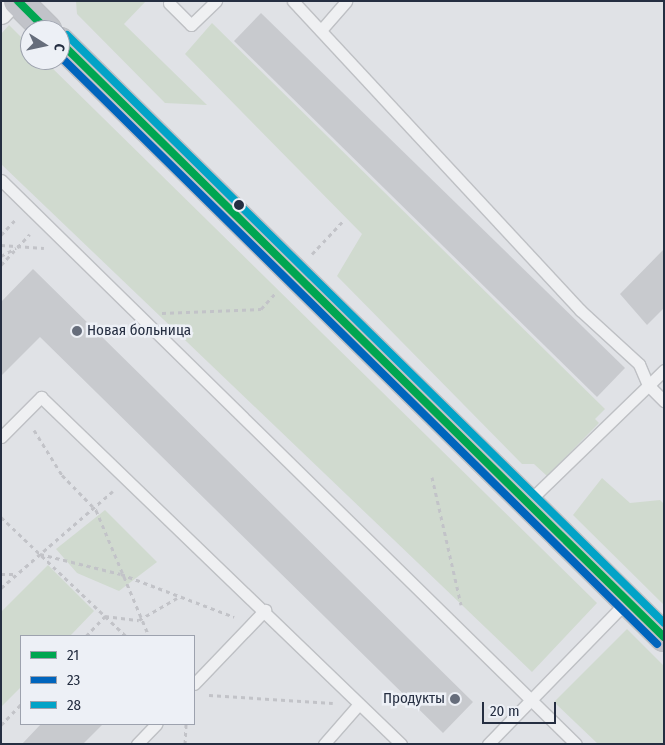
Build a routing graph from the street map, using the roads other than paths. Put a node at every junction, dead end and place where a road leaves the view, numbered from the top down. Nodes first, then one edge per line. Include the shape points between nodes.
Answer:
1 (12, 1) edge
2 (18, 1) edge
3 (216, 1) edge
4 (293, 1) edge
5 (346, 1) edge
6 (168, 3) dead end
7 (1, 13) edge
8 (38, 20) edge
9 (322, 29) junction
10 (70, 52) edge
11 (1, 180) edge
12 (664, 370) edge
13 (648, 385) junction
14 (664, 401) edge
15 (1, 437) edge
16 (528, 502) junction
17 (627, 601) junction
18 (265, 610) junction
19 (664, 637) edge
20 (195, 683) edge
21 (531, 699) junction
22 (359, 704) junction
23 (155, 725) edge
24 (137, 744) edge
25 (324, 744) edge
26 (401, 744) edge
27 (488, 744) edge
28 (576, 744) edge

1 - 7 street
2 - 8 main road
3 - 6 lane via 191,25
4 - 9 lane
5 - 9 lane
9 - 13 lane via 580,310 639,364
10 - 16 main road
11 - 21 lane via 77,250 469,642
12 - 13 lane
13 - 14 lane
13 - 16 lane
15 - 18 lane via 41,397
16 - 17 main road
17 - 19 main road
17 - 21 lane
18 - 20 lane
18 - 22 lane
21 - 27 lane
21 - 28 lane
22 - 25 lane
22 - 26 lane
23 - 24 lane

